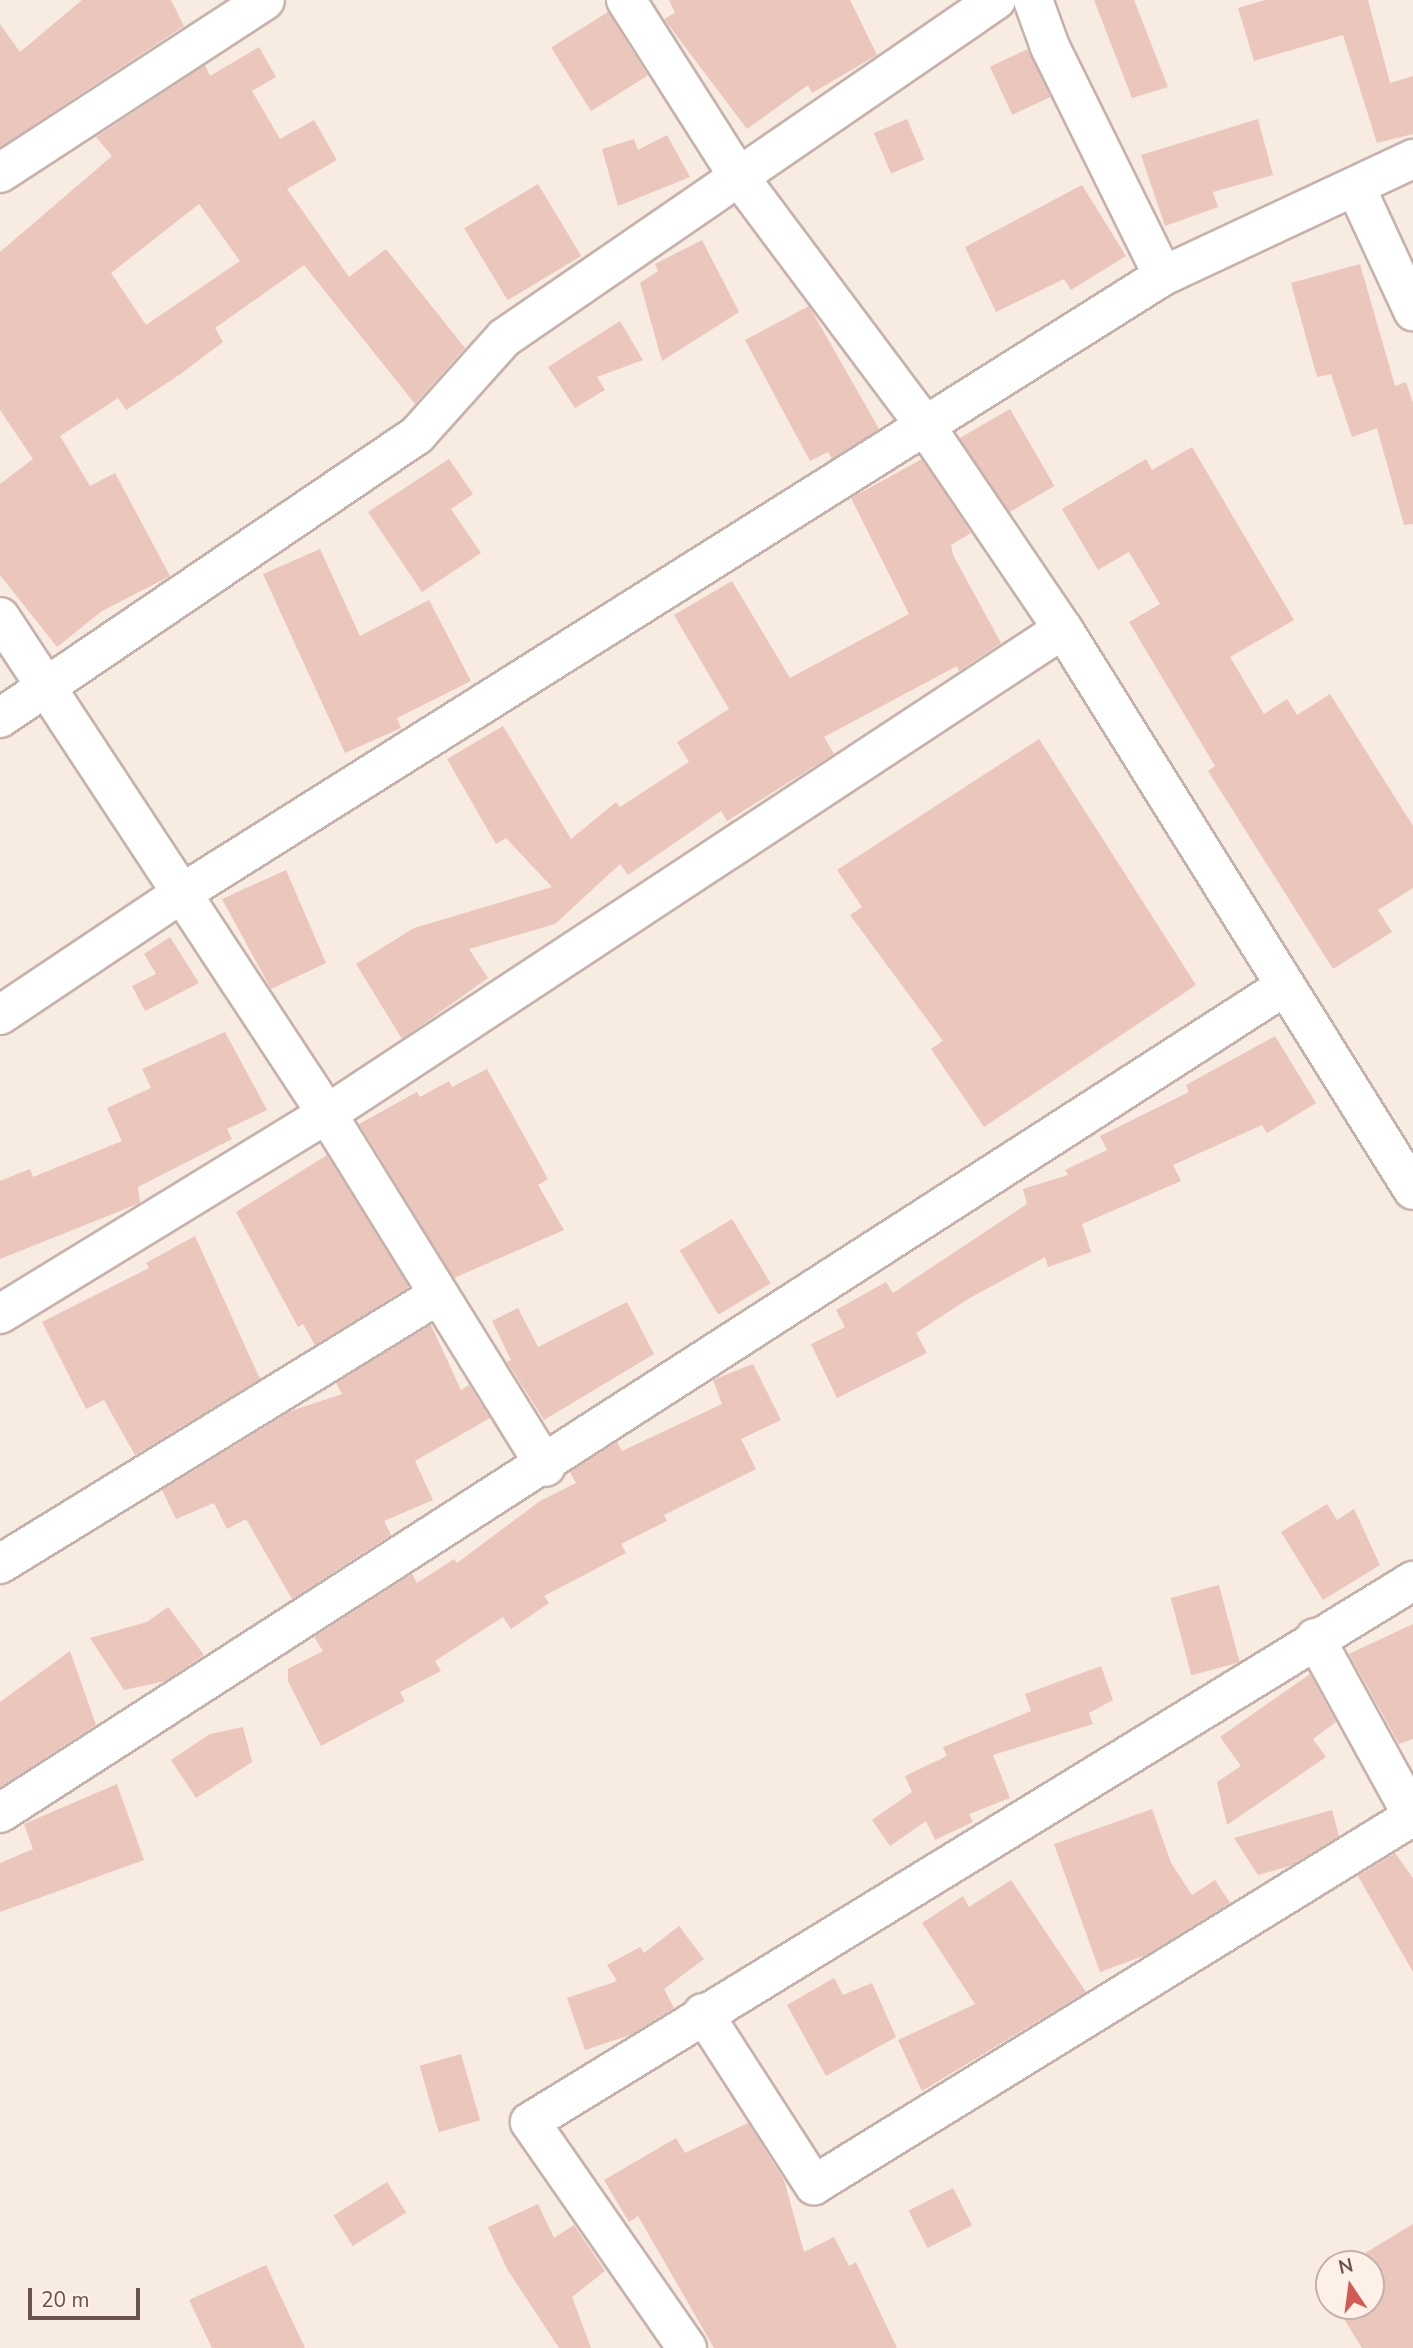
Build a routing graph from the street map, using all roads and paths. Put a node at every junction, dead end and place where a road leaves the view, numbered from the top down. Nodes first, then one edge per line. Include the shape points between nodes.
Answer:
1 (265, 0) edge
2 (626, 0) edge
3 (996, 0) edge
4 (1033, 0) edge
5 (1413, 159) edge
6 (0, 173) edge
7 (737, 174) junction
8 (1356, 188) junction
9 (1163, 276) junction
10 (1413, 311) edge
11 (923, 424) junction
12 (0, 617) edge
13 (1063, 629) junction
14 (50, 685) junction
15 (0, 718) edge
16 (184, 892) junction
17 (1285, 986) junction
18 (0, 1015) edge
19 (327, 1114) junction
20 (1413, 1190) edge
21 (438, 1295) junction
22 (0, 1314) edge
23 (546, 1467) junction
24 (0, 1564) edge
25 (1413, 1581) edge
26 (1315, 1638) junction
27 (0, 1813) edge
28 (1413, 1816) edge
29 (703, 2013) junction
30 (687, 2348) edge

1 - 6 street
2 - 7 street
3 - 7 street
4 - 9 street via 1050,47
5 - 8 street
7 - 11 street
7 - 14 street via 504,338 418,435
8 - 9 street via 1265,224
8 - 10 street
9 - 11 street
11 - 13 street
11 - 16 street
12 - 14 street
13 - 17 street
13 - 19 street
14 - 15 street
14 - 16 street
16 - 18 street
16 - 19 street
17 - 20 street
17 - 23 street
19 - 21 street
19 - 22 street
21 - 23 street
21 - 24 street
23 - 27 street
25 - 26 street
26 - 28 street
26 - 29 street
28 - 29 street via 814,2185
29 - 30 street via 530,2122

